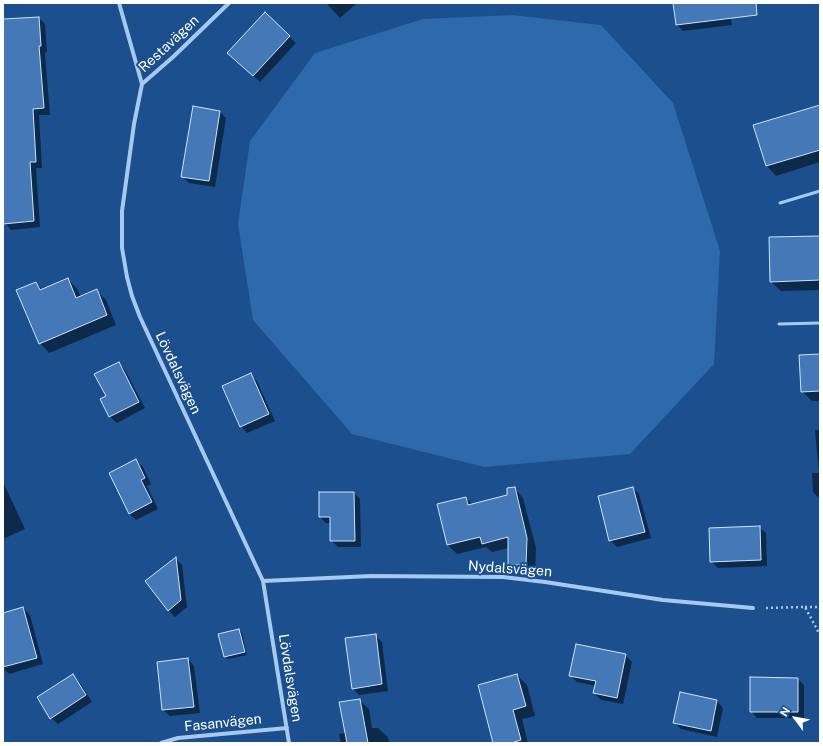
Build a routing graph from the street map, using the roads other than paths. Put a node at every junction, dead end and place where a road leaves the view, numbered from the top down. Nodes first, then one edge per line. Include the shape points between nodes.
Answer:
1 (119, 3) edge
2 (229, 3) edge
3 (142, 84) junction
4 (820, 191) edge
5 (780, 203) dead end
6 (820, 323) edge
7 (779, 324) dead end
8 (263, 581) junction
9 (753, 608) road end
10 (287, 728) junction
11 (161, 743) edge
12 (289, 743) edge

1 - 3 street, Lövdalsvägen
2 - 3 street, Restavägen via 173,58
3 - 8 street, Lövdalsvägen via 122,211 122,248 127,277 140,317
4 - 5 lane
6 - 7 lane
8 - 9 street, Nydalsvägen via 371,576 503,577 663,600
8 - 10 street, Lövdalsvägen
10 - 11 street, Fasanvägen via 178,738
10 - 12 street, Lövdalsvägen

